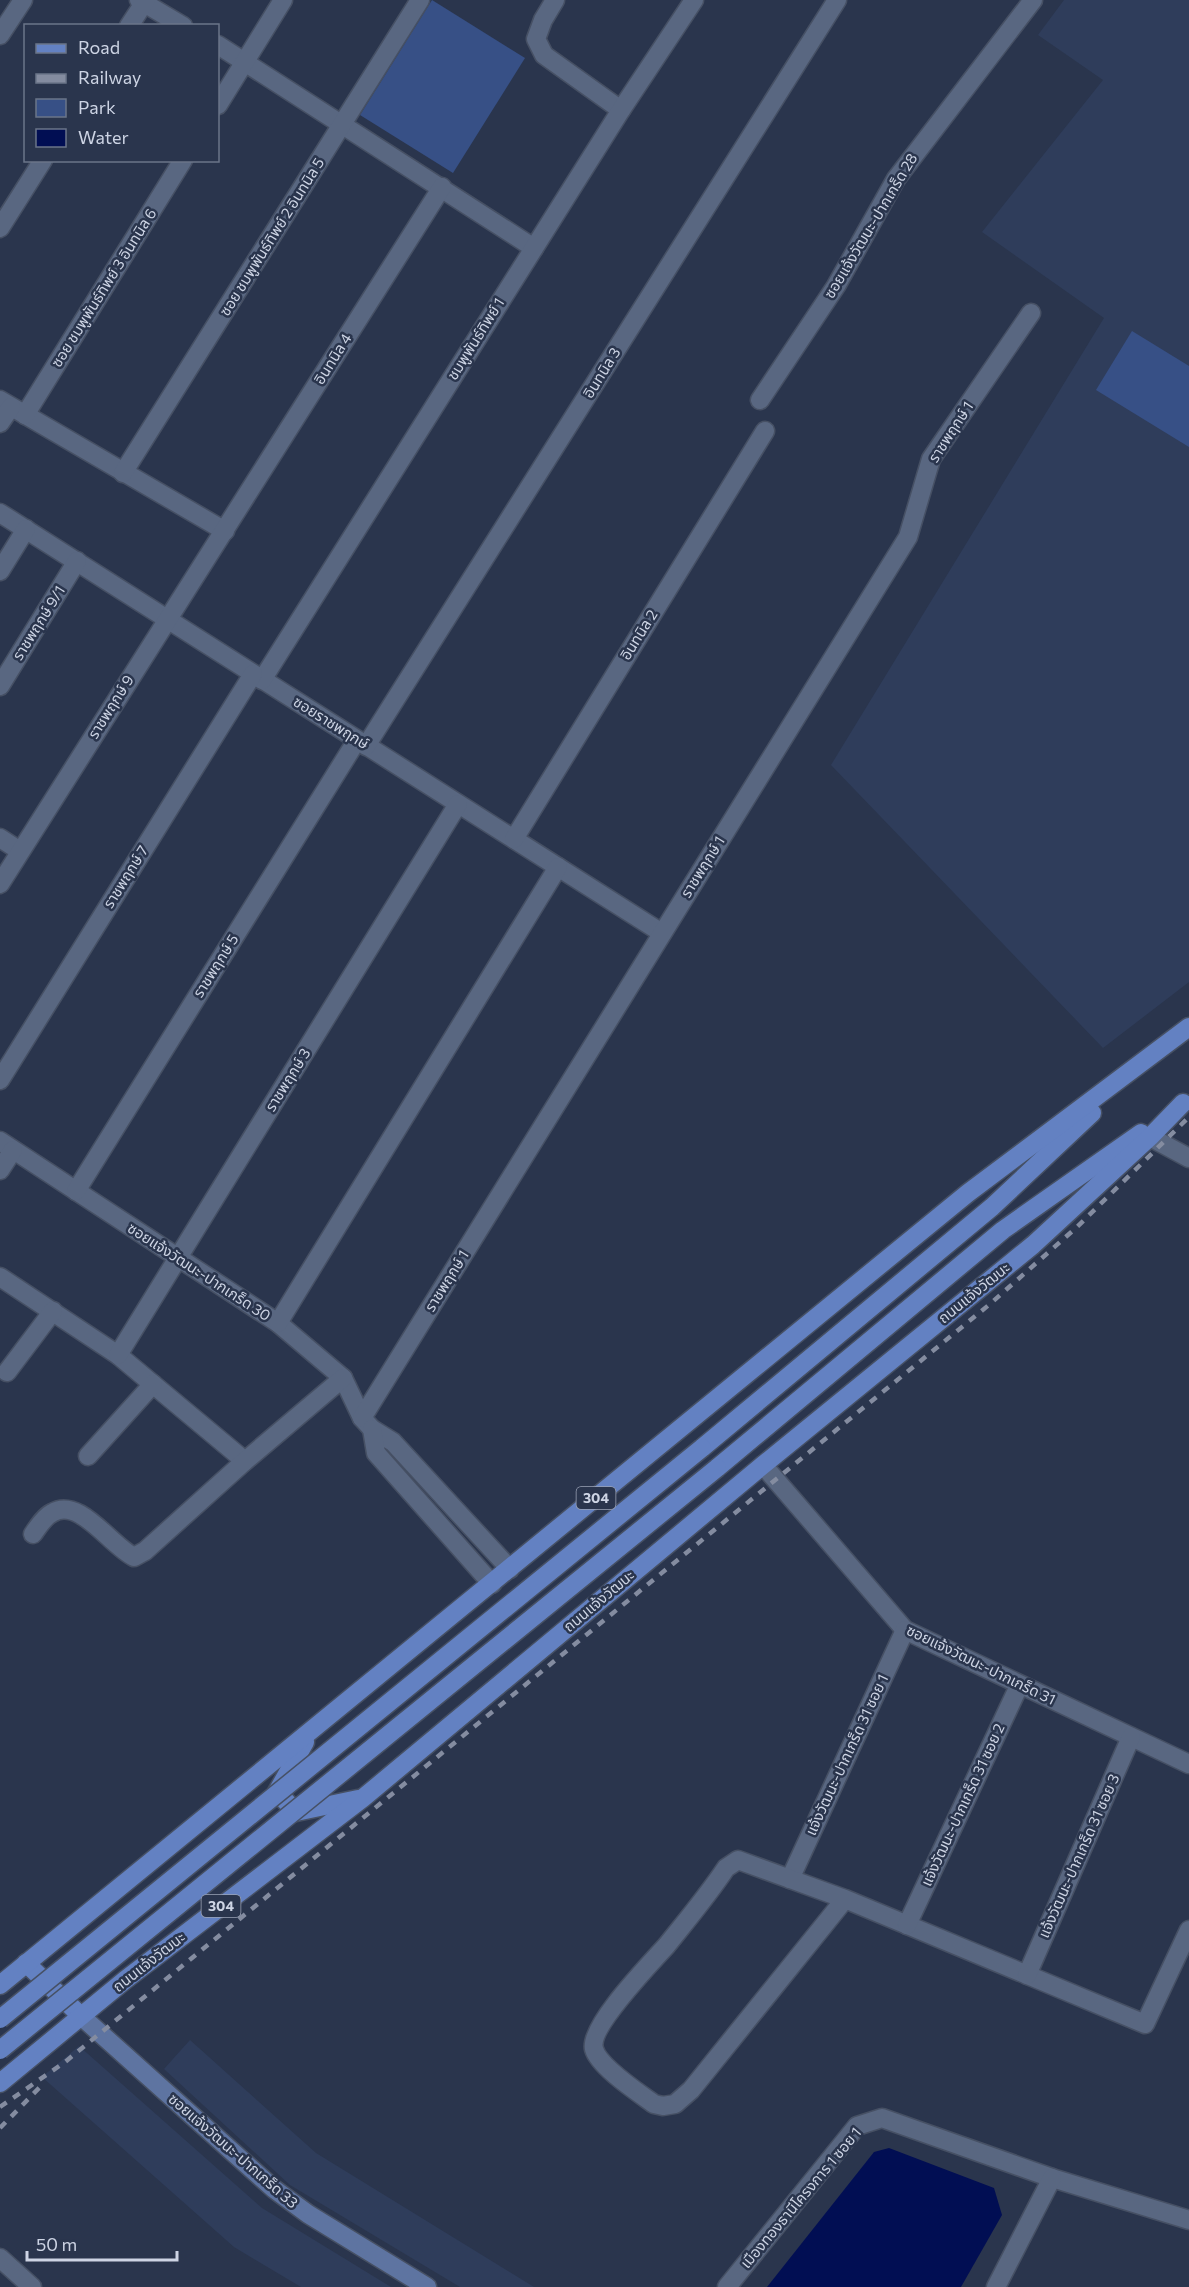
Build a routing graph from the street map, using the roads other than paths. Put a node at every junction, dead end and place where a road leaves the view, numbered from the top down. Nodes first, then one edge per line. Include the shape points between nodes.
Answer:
1 (23, 0) edge
2 (283, 0) edge
3 (420, 0) edge
4 (555, 0) edge
5 (694, 0) edge
6 (837, 0) edge
7 (1033, 0) edge
8 (143, 1) edge
9 (130, 24) edge
10 (180, 24) edge
11 (0, 35) edge
12 (219, 46) edge
13 (245, 61) junction
14 (219, 103) edge
15 (621, 110) junction
16 (344, 125) junction
17 (42, 162) edge
18 (182, 162) edge
19 (442, 187) junction
20 (0, 228) edge
21 (534, 248) junction
22 (1031, 313) dead end
23 (760, 400) dead end
24 (12, 407) edge
25 (0, 423) edge
26 (765, 431) dead end
27 (123, 473) junction
28 (0, 513) edge
29 (26, 529) junction
30 (225, 531) junction
31 (77, 561) junction
32 (0, 571) edge
33 (166, 619) junction
34 (257, 677) junction
35 (0, 686) edge
36 (362, 743) junction
37 (458, 804) junction
38 (0, 838) edge
39 (514, 839) junction
40 (20, 851) junction
41 (558, 867) junction
42 (0, 884) edge
43 (662, 933) junction
44 (1189, 1027) edge
45 (1156, 1054) junction
46 (0, 1080) edge
47 (1186, 1101) edge
48 (1150, 1137) junction
49 (6, 1145) edge
50 (1189, 1158) edge
51 (0, 1170) edge
52 (76, 1191) junction
53 (178, 1259) junction
54 (0, 1277) edge
55 (53, 1311) junction
56 (278, 1323) junction
57 (118, 1355) junction
58 (7, 1372) dead end
59 (343, 1378) junction
60 (153, 1384) junction
61 (367, 1424) junction
62 (88, 1456) dead end
63 (245, 1461) junction
64 (763, 1464) junction
65 (33, 1534) dead end
66 (510, 1569) junction
67 (492, 1584) junction
68 (905, 1630) junction
69 (1019, 1686) junction
70 (310, 1733) junction
71 (1131, 1737) junction
72 (1189, 1764) edge
73 (363, 1797) junction
74 (790, 1879) junction
75 (845, 1899) junction
76 (907, 1925) junction
77 (1189, 1930) edge
78 (26, 1963) junction
79 (1027, 1975) junction
80 (0, 1985) edge
81 (81, 2016) junction
82 (0, 2019) edge
83 (0, 2050) edge
84 (0, 2083) edge
85 (1052, 2178) junction
86 (1189, 2220) edge
87 (0, 2258) edge
88 (32, 2287) edge
89 (427, 2287) edge
90 (727, 2287) edge
91 (996, 2287) edge

1 - 11 street
2 - 13 street
3 - 16 street, ซอย ชมพูพันธ์ทิพย์ 2 อินทนิล 5
4 - 15 street via 536,39 544,55
5 - 15 street, ชมพูพันธ์ทิพย์ 1
6 - 36 street, อินทนิล 3
7 - 23 street, ซอยแจ้งวัฒนะ-ปากเกร็ด 28 via 896,178 836,286
8 - 9 street
8 - 10 street
12 - 13 street
13 - 14 street
13 - 16 street
15 - 21 street, ชมพูพันธ์ทิพย์ 1
16 - 19 street
16 - 27 street, ซอย ชมพูพันธ์ทิพย์ 2 อินทนิล 5
17 - 20 street
18 - 24 street, ซอย ชมพูพันธ์ทิพย์ 3 อินทนิล 6
19 - 21 street
19 - 30 street, อินทนิล 4
21 - 34 street, ชมพูพันธ์ทิพย์ 1
22 - 43 street, ราชพฤกษ์ 1 via 931,459 908,537
24 - 25 street, ซอย ชมพูพันธ์ทิพย์ 3 อินทนิล 6
24 - 27 street
26 - 39 street, อินทนิล 2
27 - 30 street
28 - 29 street, ซอยราชพฤกษ์
29 - 31 street, ซอยราชพฤกษ์
29 - 32 street
30 - 33 street, ราชพฤกษ์ 9
31 - 33 street, ซอยราชพฤกษ์
31 - 35 street, ราชพฤกษ์ 9/1
33 - 34 street, ซอยราชพฤกษ์
33 - 40 street, ราชพฤกษ์ 9
34 - 36 street, ซอยราชพฤกษ์
34 - 46 street, ราชพฤกษ์ 7
36 - 37 street, ซอยราชพฤกษ์
36 - 52 street, ราชพฤกษ์ 5
37 - 39 street, ซอยราชพฤกษ์
37 - 53 street, ราชพฤกษ์ 3
38 - 40 street
39 - 41 street, ซอยราชพฤกษ์
40 - 42 street, ราชพฤกษ์ 9
41 - 43 street, ซอยราชพฤกษ์
41 - 56 street
43 - 61 street, ราชพฤกษ์ 1
44 - 45 main road, 304
45 - 66 main road, 304 via 968,1193
45 - 82 main road, bridge via 992,1207
47 - 48 main road, ถนนแจ้งวัฒนะ / 304
47 - 83 main road, ถนนแจ้งวัฒนะ, bridge via 1004,1230
48 - 50 street
48 - 64 main road, ถนนแจ้งวัฒนะ / 304 via 1033,1245
49 - 51 street
49 - 52 street, ซอยแจ้งวัฒนะ-ปากเกร็ด 30
52 - 53 street, ซอยแจ้งวัฒนะ-ปากเกร็ด 30
53 - 56 street, ซอยแจ้งวัฒนะ-ปากเกร็ด 30
53 - 57 street, ราชพฤกษ์ 3
54 - 55 street
55 - 57 street
55 - 58 street
56 - 59 street, ซอยแจ้งวัฒนะ-ปากเกร็ด 30
57 - 60 street
59 - 61 street, ซอยแจ้งวัฒนะ-ปากเกร็ด 30
59 - 63 street
60 - 62 street
60 - 63 street
61 - 66 street via 393,1442
61 - 67 street, ซอยแจ้งวัฒนะ-ปากเกร็ด 30 via 376,1453
63 - 65 street via 134,1557 76,1510 63,1508 50,1514
64 - 68 street, ซอยแจ้งวัฒนะ-ปากเกร็ด 31
64 - 73 main road, ถนนแจ้งวัฒนะ / 304
66 - 67 main road, 304
67 - 70 main road, 304
68 - 69 street, ซอยแจ้งวัฒนะ-ปากเกร็ด 31
68 - 74 street, แจ้งวัฒนะ-ปากเกร็ด 31 ซอย 1
69 - 71 street, ซอยแจ้งวัฒนะ-ปากเกร็ด 31
69 - 76 street, แจ้งวัฒนะ-ปากเกร็ด 31 ซอย 2
70 - 73 main road via 277,1792 283,1801 296,1812
70 - 78 main road, 304
71 - 72 street, ซอยแจ้งวัฒนะ-ปากเกร็ด 31
71 - 79 street, แจ้งวัฒนะ-ปากเกร็ด 31 ซอย 3
73 - 81 main road, ถนนแจ้งวัฒนะ / 304
74 - 75 street
74 - 75 street via 746,1862 733,1862 600,2027 593,2042 594,2051 604,2064 654,2104 675,2104 691,2090
75 - 76 street
76 - 79 street
77 - 79 street via 1145,2024
78 - 80 main road, 304
78 - 81 main road
81 - 84 main road, ถนนแจ้งวัฒนะ / 304
81 - 89 street, ซอยแจ้งวัฒนะ-ปากเกร็ด 33 via 274,2189
85 - 86 street
85 - 90 street, เมืองทองธานีโครงการ 1 ซอย 1 via 882,2118 857,2126
85 - 91 street
87 - 88 street

